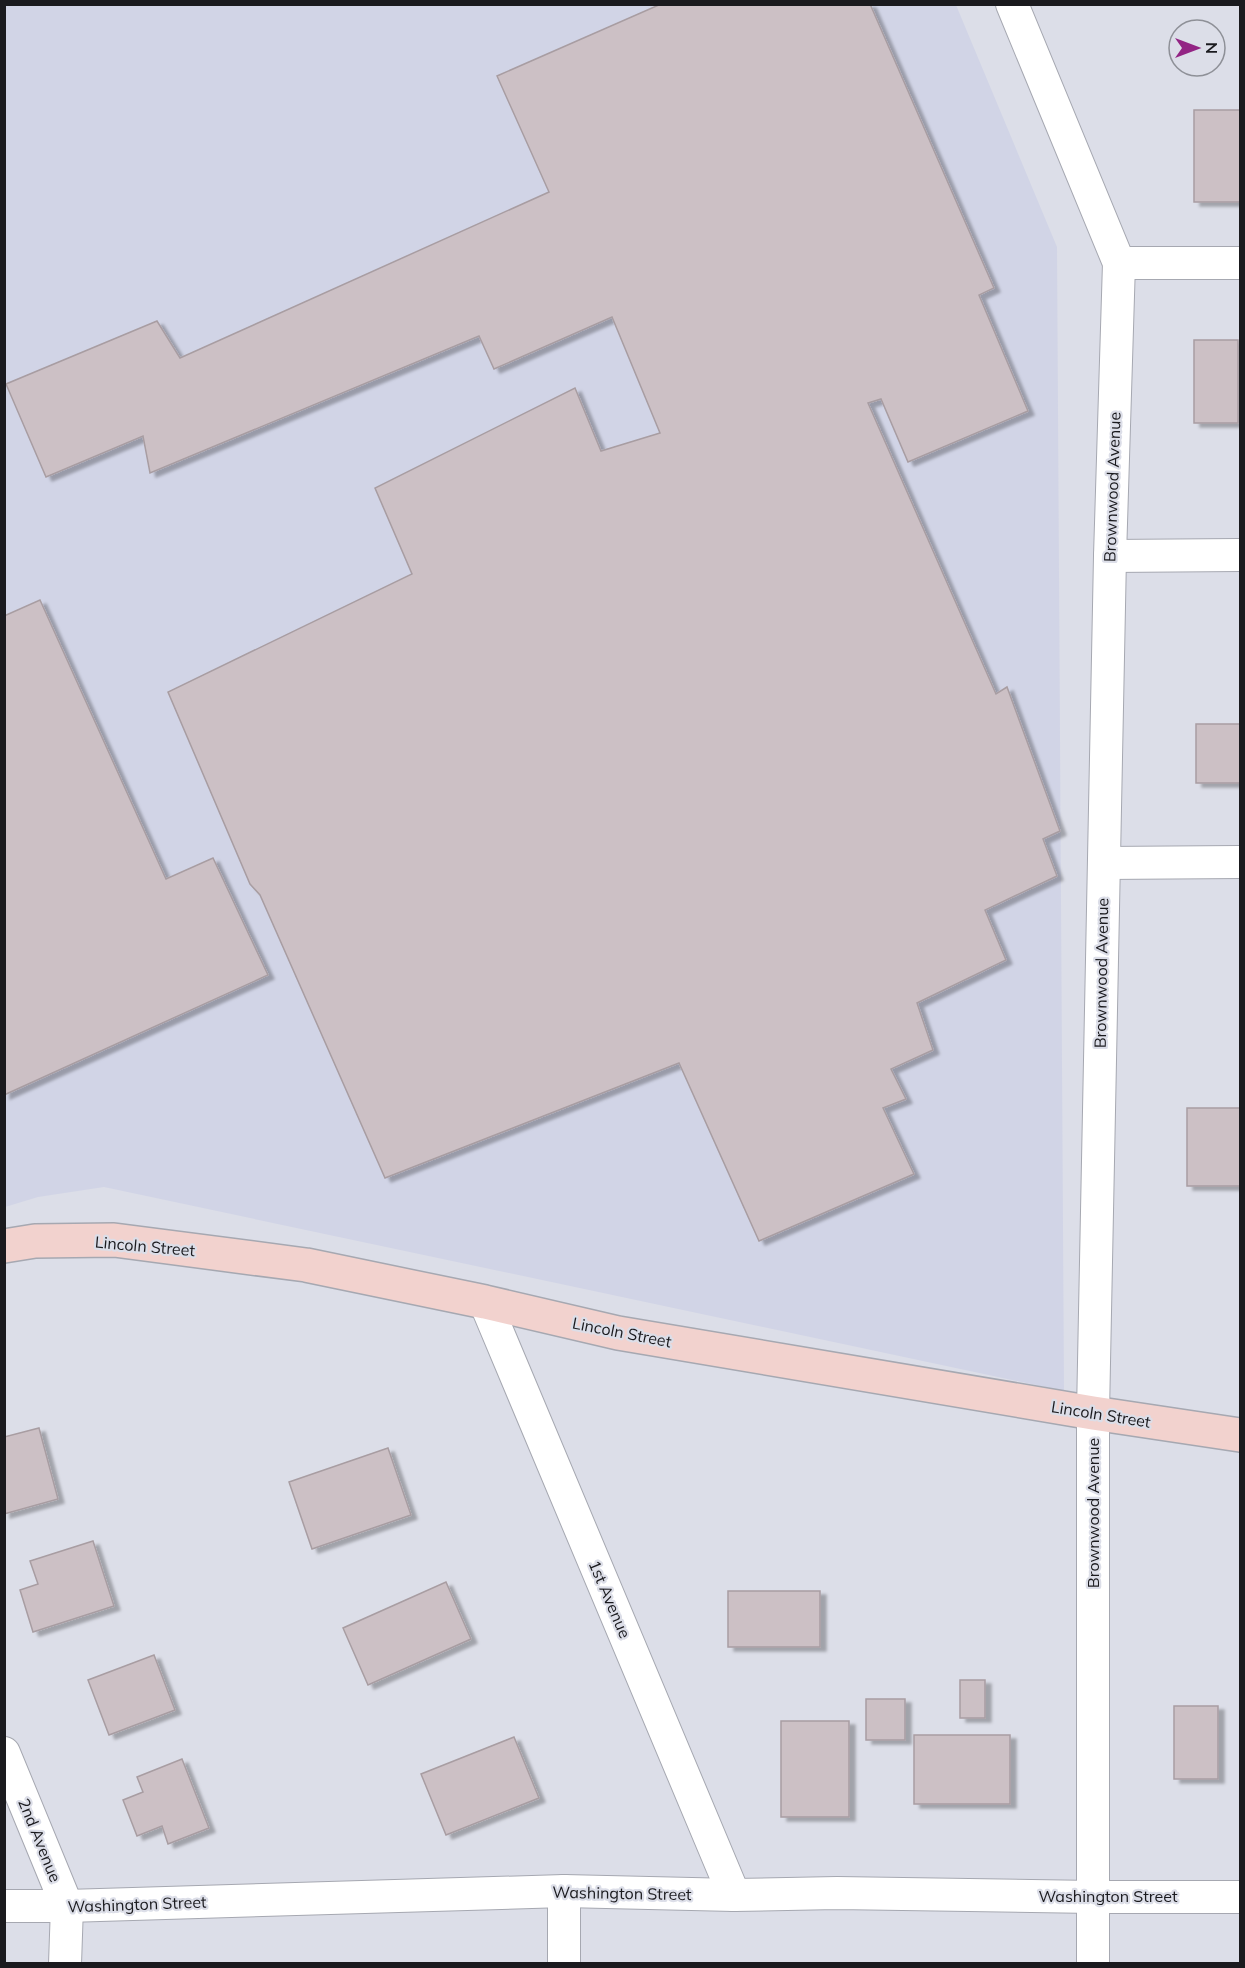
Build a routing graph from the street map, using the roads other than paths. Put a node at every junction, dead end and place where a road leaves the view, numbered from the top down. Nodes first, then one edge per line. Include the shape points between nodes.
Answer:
1 (1012, 4) edge
2 (1119, 263) junction
3 (1240, 263) edge
4 (1240, 555) edge
5 (1110, 556) junction
6 (1240, 862) edge
7 (1104, 863) junction
8 (4, 1246) edge
9 (485, 1302) junction
10 (1092, 1413) junction
11 (1240, 1435) edge
12 (4, 1753) edge
13 (564, 1891) junction
14 (734, 1895) junction
15 (1094, 1897) junction
16 (1240, 1897) edge
17 (4, 1906) edge
18 (66, 1906) junction
19 (65, 1964) edge
20 (564, 1964) edge
21 (1093, 1964) edge

1 - 2 street, Brownwood Avenue
2 - 3 street
2 - 5 street, Brownwood Avenue
4 - 5 street
5 - 7 street, Brownwood Avenue
6 - 7 street
7 - 10 street, Brownwood Avenue
8 - 9 street, Lincoln Street via 35,1241 114,1240 306,1265
9 - 10 street, Lincoln Street via 618,1333
9 - 14 street, 1st Avenue
10 - 11 street, Lincoln Street
10 - 15 street, Brownwood Avenue
12 - 18 street, 2nd Avenue
13 - 14 street, Washington Street
13 - 18 street, Washington Street
13 - 20 street
14 - 15 street, Washington Street
15 - 16 street, Washington Street
15 - 21 street, Brownwood Avenue
17 - 18 street, Washington Street
18 - 19 street, 2nd Avenue

